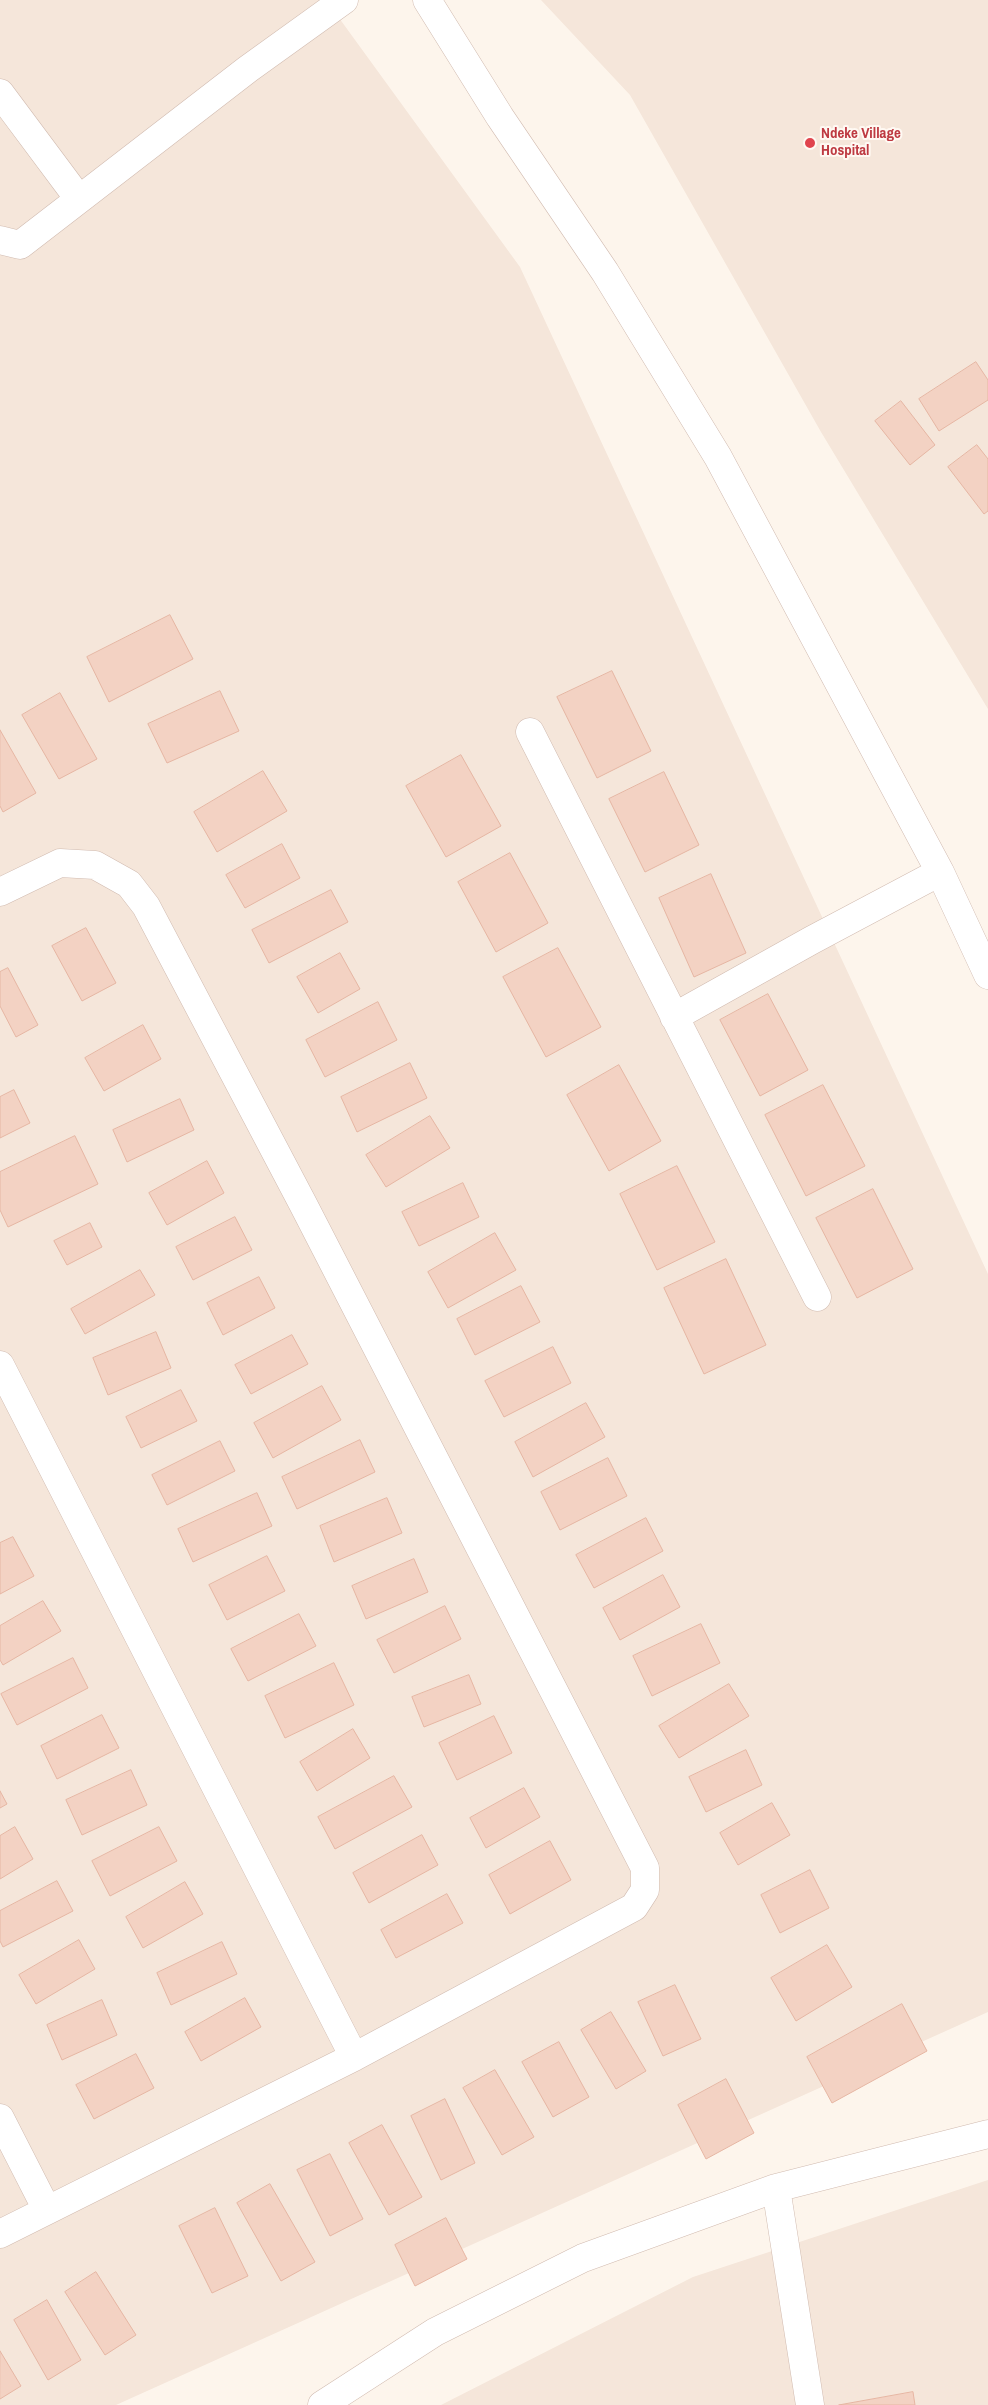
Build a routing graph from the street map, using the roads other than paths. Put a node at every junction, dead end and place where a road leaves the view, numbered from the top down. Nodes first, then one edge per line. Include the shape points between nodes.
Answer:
1 (344, 0) edge
2 (427, 0) edge
3 (0, 93) edge
4 (79, 199) junction
5 (0, 240) edge
6 (530, 732) dead end
7 (940, 872) junction
8 (0, 892) edge
9 (988, 975) edge
10 (674, 1017) junction
11 (817, 1297) dead end
12 (0, 1365) edge
13 (354, 2058) junction
14 (0, 2118) edge
15 (988, 2134) edge
16 (776, 2188) junction
17 (47, 2210) junction
18 (0, 2234) edge
19 (322, 2405) edge
20 (810, 2405) edge

1 - 4 street via 248,68
2 - 7 street via 500,117 605,272 718,458
3 - 4 street
4 - 5 street via 20,245
6 - 10 street
7 - 9 street
7 - 10 street
8 - 13 street via 60,863 94,864 129,884 146,906 645,1868 646,1890 634,1908
10 - 11 street
12 - 13 street
13 - 17 street
14 - 17 street
15 - 16 street
16 - 19 street via 583,2258 435,2332
16 - 20 street
17 - 18 street

